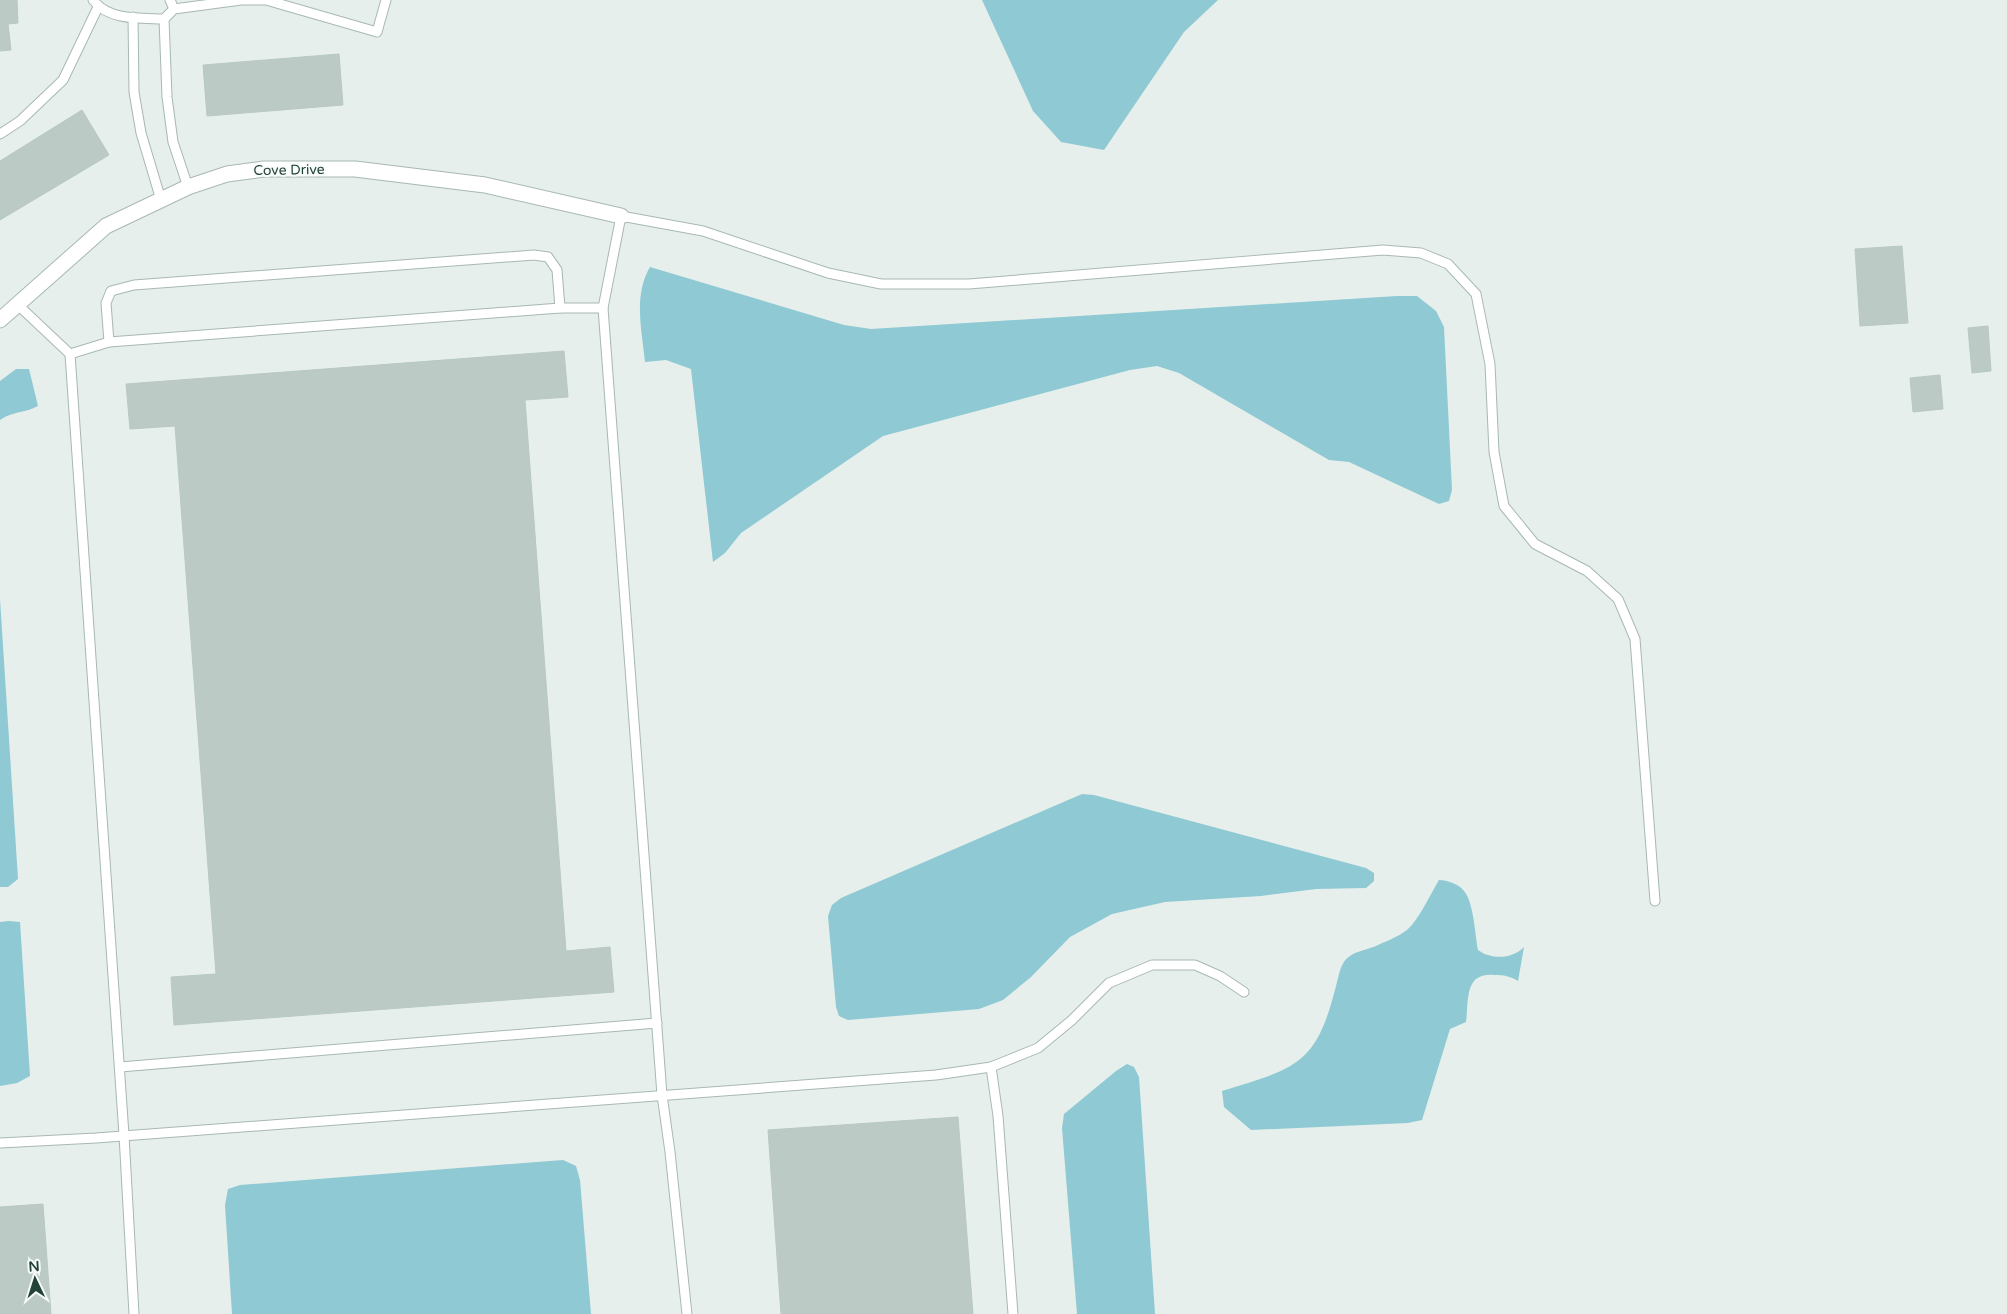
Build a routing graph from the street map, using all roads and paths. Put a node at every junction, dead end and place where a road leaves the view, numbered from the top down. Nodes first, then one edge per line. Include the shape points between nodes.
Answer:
1 (170, 0) edge
2 (386, 0) edge
3 (95, 4) edge
4 (174, 9) junction
5 (133, 17) junction
6 (164, 19) junction
7 (0, 133) edge
8 (188, 187) junction
9 (161, 200) junction
10 (621, 216) junction
11 (18, 305) junction
12 (560, 308) junction
13 (602, 308) junction
14 (0, 320) edge
15 (109, 342) junction
16 (70, 354) junction
17 (1655, 901) dead end
18 (1244, 992) dead end
19 (657, 1023) junction
20 (120, 1067) junction
21 (991, 1067) junction
22 (662, 1095) junction
23 (124, 1135) junction
24 (0, 1143) edge
25 (134, 1314) edge
26 (687, 1314) edge
27 (1013, 1314) edge

1 - 4 lane
2 - 4 lane via 377,32 266,0
3 - 5 lane via 122,17
3 - 7 lane via 63,80 20,121
4 - 6 lane
5 - 6 lane
5 - 9 lane via 134,92 141,133
6 - 8 lane via 167,97 174,142
8 - 9 street, Cove Drive
8 - 10 street, Cove Drive via 228,174 264,169 355,169 485,185
9 - 11 street, Cove Drive via 106,226
10 - 13 lane
10 - 17 lane via 703,231 828,273 881,284 969,284 1383,250 1421,253 1448,264 1476,294 1490,364 1494,452 1504,506 1535,544 1587,571 1618,598 1635,639
11 - 14 street, Cove Drive
11 - 16 lane
12 - 13 lane
12 - 15 lane
12 - 15 lane via 557,270 548,257 534,255 173,282 134,285 111,291 106,304
13 - 19 lane
15 - 16 lane
16 - 20 lane
18 - 21 lane via 1196,965 1152,965 1110,983 1038,1048
19 - 20 lane
19 - 22 lane
20 - 23 lane
21 - 22 lane via 936,1075
21 - 27 lane via 998,1116
22 - 23 lane
22 - 26 lane
23 - 24 lane
23 - 25 lane

